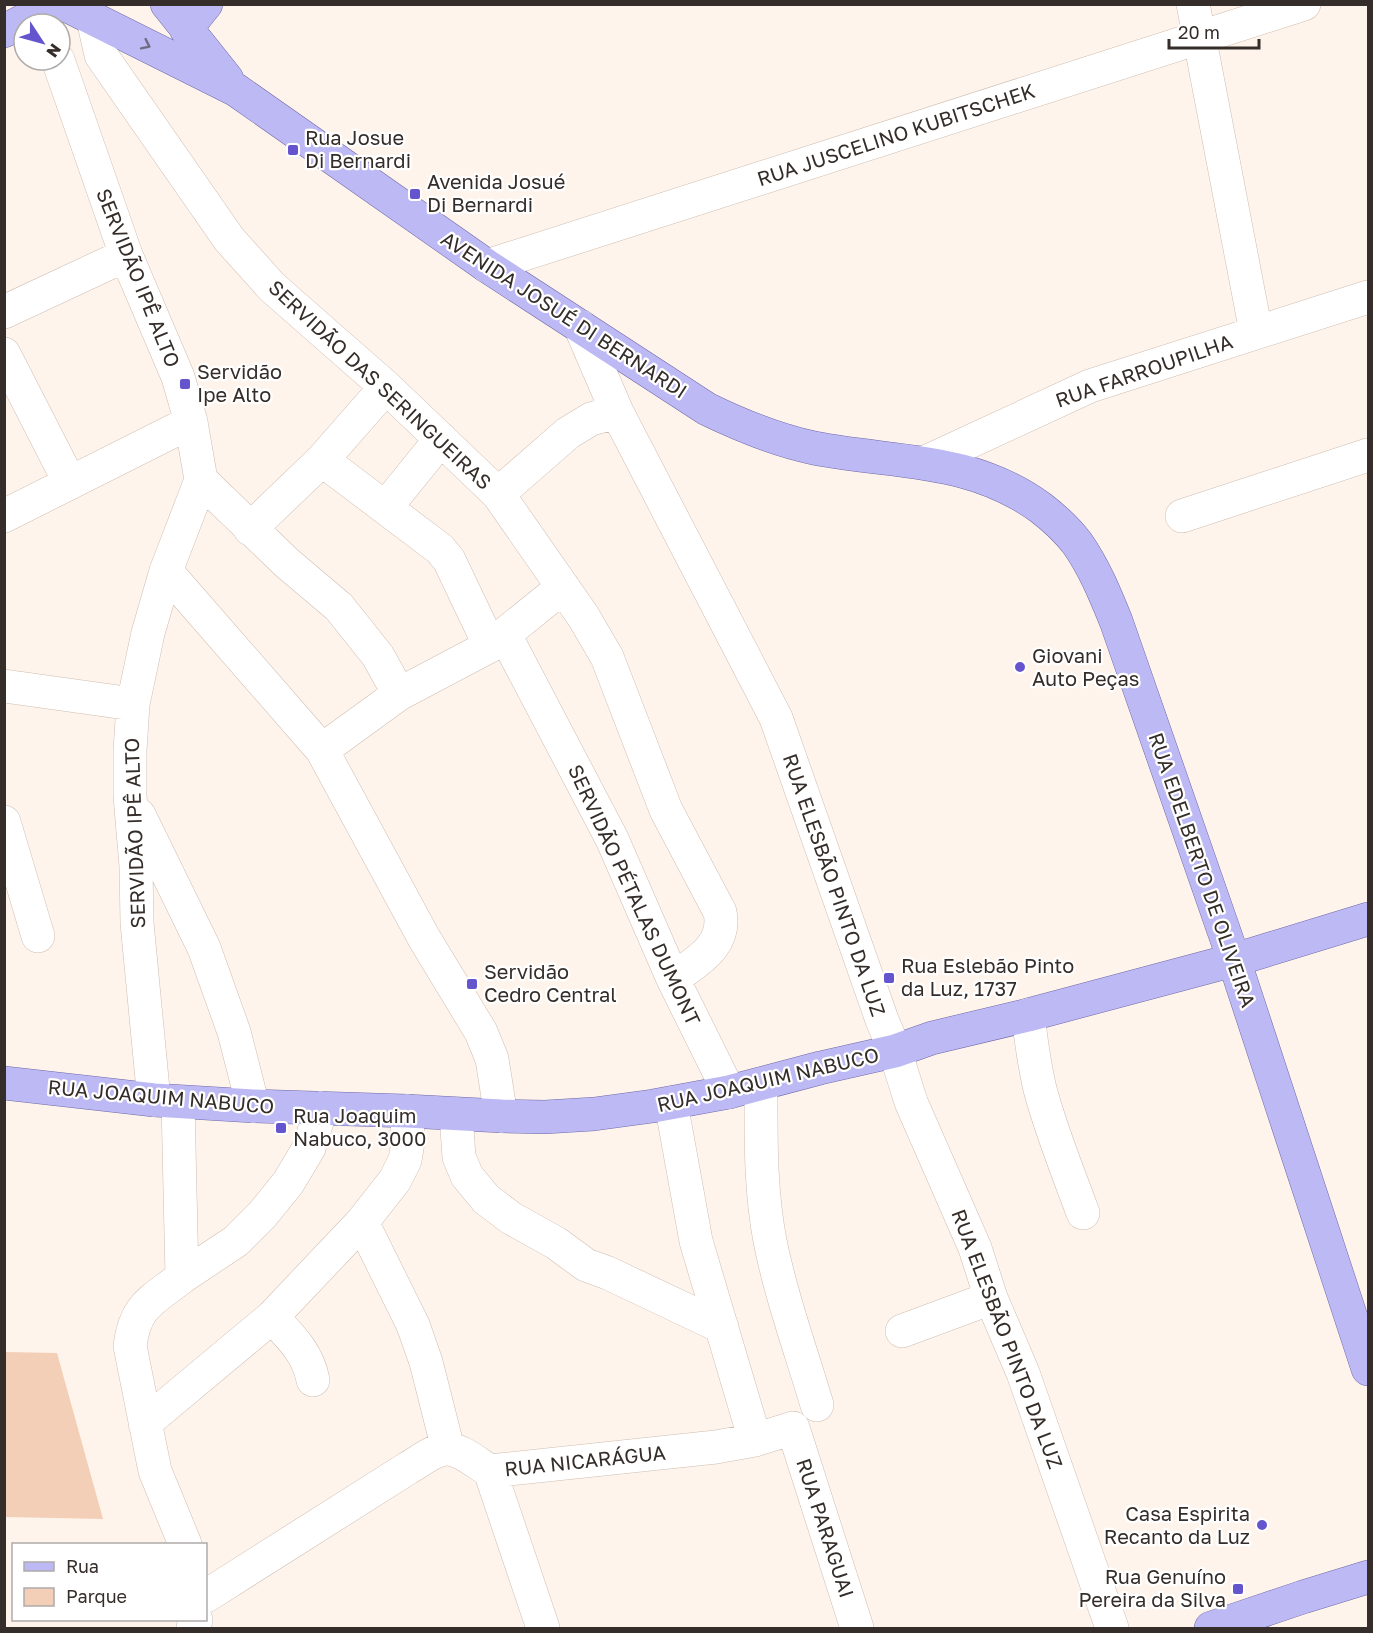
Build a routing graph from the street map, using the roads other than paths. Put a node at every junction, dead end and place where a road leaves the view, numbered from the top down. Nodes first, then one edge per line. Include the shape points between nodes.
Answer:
1 (57, 4) edge
2 (64, 4) edge
3 (1193, 4) edge
4 (1304, 4) edge
5 (186, 13) edge
6 (93, 19) junction
7 (4, 31) edge
8 (1200, 38) junction
9 (62, 72) edge
10 (236, 90) junction
11 (126, 255) junction
12 (488, 266) junction
13 (1368, 297) edge
14 (4, 312) edge
15 (580, 326) junction
16 (1256, 332) junction
17 (4, 354) edge
18 (386, 387) junction
19 (617, 412) junction
20 (191, 423) junction
21 (441, 439) junction
22 (1368, 455) edge
23 (322, 459) junction
24 (926, 462) junction
25 (201, 480) junction
26 (70, 483) junction
27 (498, 494) junction
28 (386, 507) junction
29 (4, 516) edge
30 (1182, 516) dead end
31 (250, 529) junction
32 (166, 571) junction
33 (563, 587) junction
34 (497, 640) junction
35 (4, 686) edge
36 (399, 694) junction
37 (134, 704) junction
38 (322, 750) junction
39 (130, 796) junction
40 (4, 822) edge
41 (1368, 919) edge
42 (38, 936) dead end
43 (1234, 960) junction
44 (673, 979) junction
45 (1028, 1015) junction
46 (895, 1051) junction
47 (6, 1078) edge
48 (761, 1084) junction
49 (729, 1092) junction
50 (166, 1101) junction
51 (671, 1103) junction
52 (253, 1106) junction
53 (321, 1108) junction
54 (407, 1111) junction
55 (456, 1114) junction
56 (501, 1116) junction
57 (1083, 1214) dead end
58 (362, 1222) junction
59 (182, 1276) junction
60 (991, 1298) junction
61 (272, 1317) junction
62 (722, 1327) junction
63 (902, 1331) dead end
64 (1368, 1369) edge
65 (313, 1380) dead end
66 (817, 1405) dead end
67 (145, 1423) junction
68 (793, 1428) joint
69 (755, 1440) junction
70 (448, 1449) junction
71 (490, 1471) junction
72 (184, 1543) edge
73 (1368, 1577) edge
74 (207, 1597) edge
75 (543, 1629) edge
76 (857, 1629) edge
77 (1112, 1629) edge
78 (1211, 1629) edge

1 - 7 main road
2 - 6 main road, AVENIDA JOSUÉ DI BERNARDI
3 - 8 street
4 - 8 street, RUA JUSCELINO KUBITSCHEK
5 - 10 main road, AVENIDA JOSUÉ DI BERNARDI
6 -> 10 main road, AVENIDA JOSUÉ DI BERNARDI
6 - 18 street, SERVIDÃO DAS SERINGUEIRAS via 101,55 229,239 272,288
8 - 12 street, RUA JUSCELINO KUBITSCHEK
8 - 16 street
9 - 11 street, SERVIDÃO IPÊ ALTO
10 - 12 main road, AVENIDA JOSUÉ DI BERNARDI
11 - 14 street
11 - 20 street, SERVIDÃO IPÊ ALTO via 178,377
12 - 15 main road, AVENIDA JOSUÉ DI BERNARDI
13 - 16 street, RUA FARROUPILHA
15 - 19 street, RUA ELESBÃO PINTO DA LUZ
15 - 24 main road, AVENIDA JOSUÉ DI BERNARDI via 699,404 778,440
16 - 24 street, RUA FARROUPILHA via 1090,386
17 - 26 street
18 - 21 street, SERVIDÃO DAS SERINGUEIRAS
18 - 23 street
19 - 27 street via 591,419 568,433
19 - 46 street, RUA ELESBÃO PINTO DA LUZ via 776,718
20 - 25 street, SERVIDÃO IPÊ ALTO
20 - 26 street
21 - 27 street, SERVIDÃO DAS SERINGUEIRAS
21 - 28 street
22 - 30 street
23 - 28 street, SERVIDÃO PÉTALAS DUMONT
23 - 31 street
24 - 43 main road, RUA EDELBERTO DE OLIVEIRA via 991,479 1024,495 1076,542 1095,571
25 - 31 street
25 - 32 street, SERVIDÃO IPÊ ALTO
26 - 29 street
27 - 33 street, SERVIDÃO DAS SERINGUEIRAS
28 - 34 street, SERVIDÃO PÉTALAS DUMONT via 440,549
31 - 36 street via 339,607 378,656
32 - 37 street, SERVIDÃO IPÊ ALTO via 147,633
32 - 38 street
33 - 34 street
33 - 44 street, SERVIDÃO DAS SERINGUEIRAS via 606,657 666,810 720,912 721,927 715,944
34 - 36 street
34 - 44 street, SERVIDÃO PÉTALAS DUMONT via 612,839
35 - 37 street
36 - 38 street
37 - 39 street, SERVIDÃO IPÊ ALTO
38 - 56 street via 424,939 481,1032 492,1059
39 - 50 street, SERVIDÃO IPÊ ALTO via 136,923
39 - 52 street via 204,948 234,1032
40 - 42 street
41 - 43 main road, RUA JOAQUIM NABUCO
43 - 45 main road, RUA JOAQUIM NABUCO
43 - 64 main road, RUA EDELBERTO DE OLIVEIRA
44 - 49 street, SERVIDÃO PÉTALAS DUMONT
45 - 46 main road, RUA JOAQUIM NABUCO
45 - 57 street via 1033,1057 1050,1125
46 - 48 main road, RUA JOAQUIM NABUCO
46 - 60 street, RUA ELESBÃO PINTO DA LUZ via 911,1102 975,1248
47 - 50 main road, RUA JOAQUIM NABUCO
48 - 49 main road, RUA JOAQUIM NABUCO
48 - 66 street via 764,1197 770,1241
49 - 51 main road, RUA JOAQUIM NABUCO
50 - 52 main road, RUA JOAQUIM NABUCO
50 - 59 street, SERVIDÃO IPÊ ALTO
51 - 56 main road, RUA JOAQUIM NABUCO via 594,1114
51 - 62 street via 696,1241
52 - 53 main road, RUA JOAQUIM NABUCO
53 - 54 main road, RUA JOAQUIM NABUCO
53 - 59 street via 309,1148 262,1215 236,1241
54 - 55 main road, RUA JOAQUIM NABUCO
54 - 58 street via 405,1160 395,1180
55 - 56 main road, RUA JOAQUIM NABUCO
55 - 62 street via 459,1157 467,1176 486,1199 586,1265
58 - 61 street
58 - 70 street via 413,1325
59 - 67 street via 140,1311 132,1329 130,1346
60 - 63 street
60 - 77 street, RUA ELESBÃO PINTO DA LUZ via 1023,1373
61 - 65 street via 305,1355
61 - 67 street
62 - 69 street
67 - 72 street via 154,1472
68 - 69 street, RUA NICARÁGUA
68 - 76 street, RUA PARAGUAI
69 - 71 street, RUA NICARÁGUA
70 - 71 street, RUA NICARÁGUA
70 - 74 street via 408,1468
71 - 75 street
73 - 78 main road

